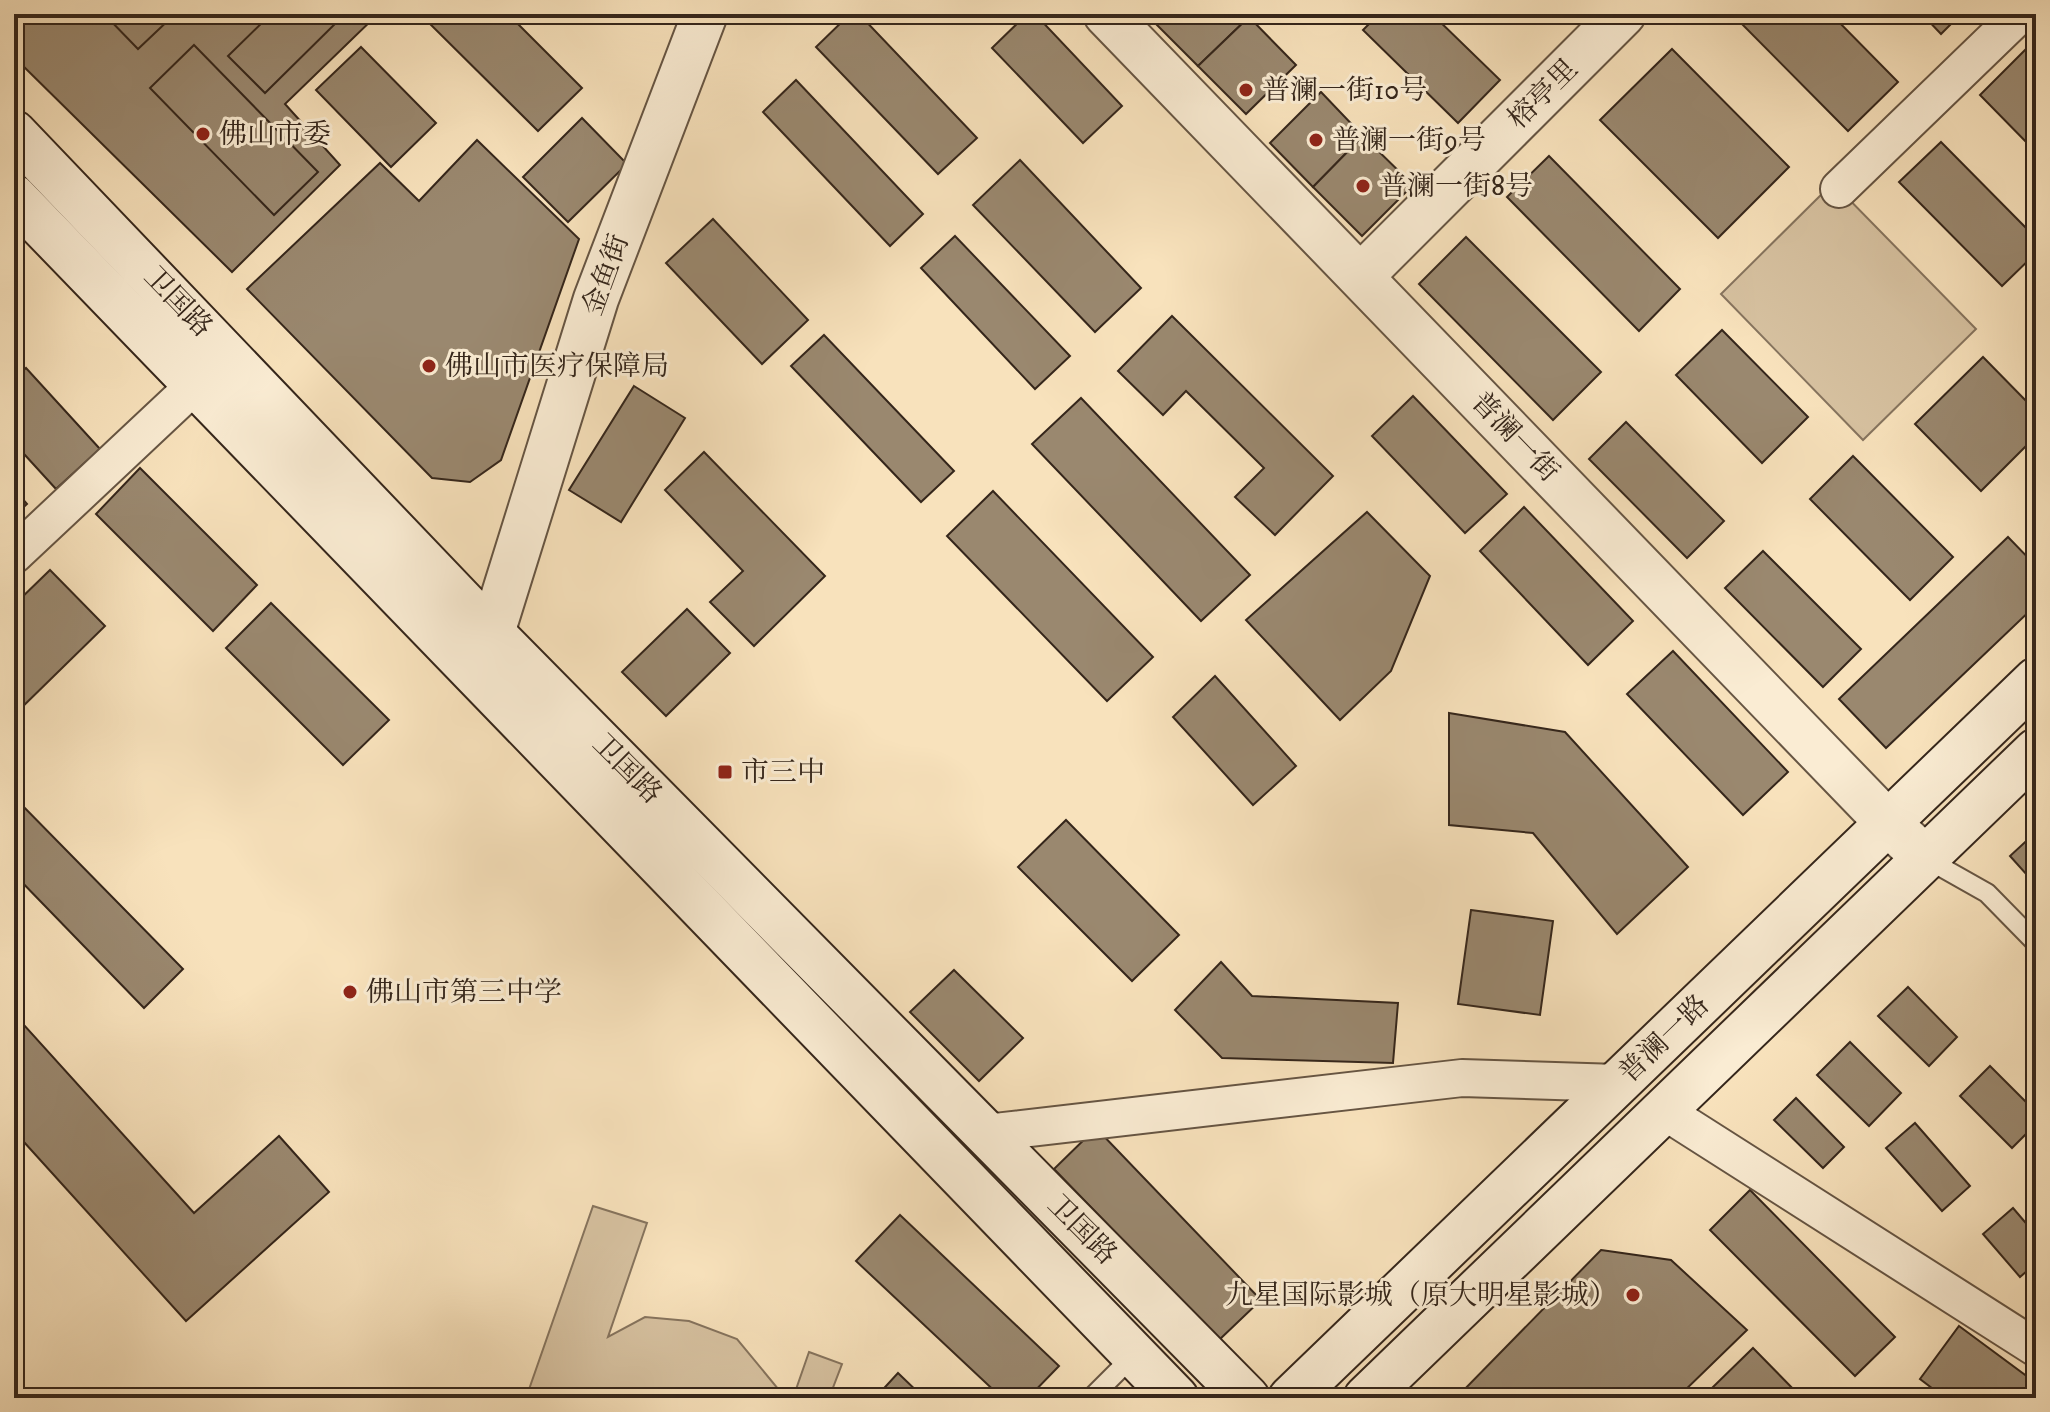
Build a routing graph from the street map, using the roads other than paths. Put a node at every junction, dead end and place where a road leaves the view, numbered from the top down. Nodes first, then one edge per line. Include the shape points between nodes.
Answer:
1 (705, 14) edge
2 (1106, 14) edge
3 (1623, 14) edge
4 (2020, 14) edge
5 (14, 133) edge
6 (1839, 189) dead end
7 (14, 197) edge
8 (1361, 276) junction
9 (195, 385) junction
10 (14, 555) edge
11 (492, 633) junction
12 (2036, 680) edge
13 (2036, 751) edge
14 (1889, 824) junction
15 (1925, 858) junction
16 (2036, 943) edge
17 (1618, 1083) junction
18 (1664, 1111) junction
19 (986, 1133) junction
20 (2036, 1348) edge
21 (1134, 1355) junction
22 (1091, 1398) edge
23 (1176, 1398) edge
24 (1247, 1398) edge
25 (1291, 1398) edge
26 (1366, 1398) edge

1 - 11 main road, 金鱼街 via 596,299
2 - 8 main road, 普澜一街
3 - 8 main road, 榕亭里
4 - 6 street
5 - 11 main road, 卫国路
7 - 9 main road, 卫国路
8 - 14 main road, 普澜一街
9 - 10 street
9 - 21 main road, 卫国路
11 - 19 main road, 卫国路
12 - 14 main road, 普澜一路
13 - 15 main road, 普澜一路
14 - 15 main road, 普澜一街
14 - 17 main road, 普澜一路
15 - 16 lane via 1987,893
15 - 18 main road, 普澜一路
17 - 19 street via 1462,1078
17 - 25 main road, 普澜一路
18 - 20 street
18 - 26 main road, 普澜一路
19 - 24 main road, 卫国路
21 - 22 lane
21 - 23 main road, 卫国路

